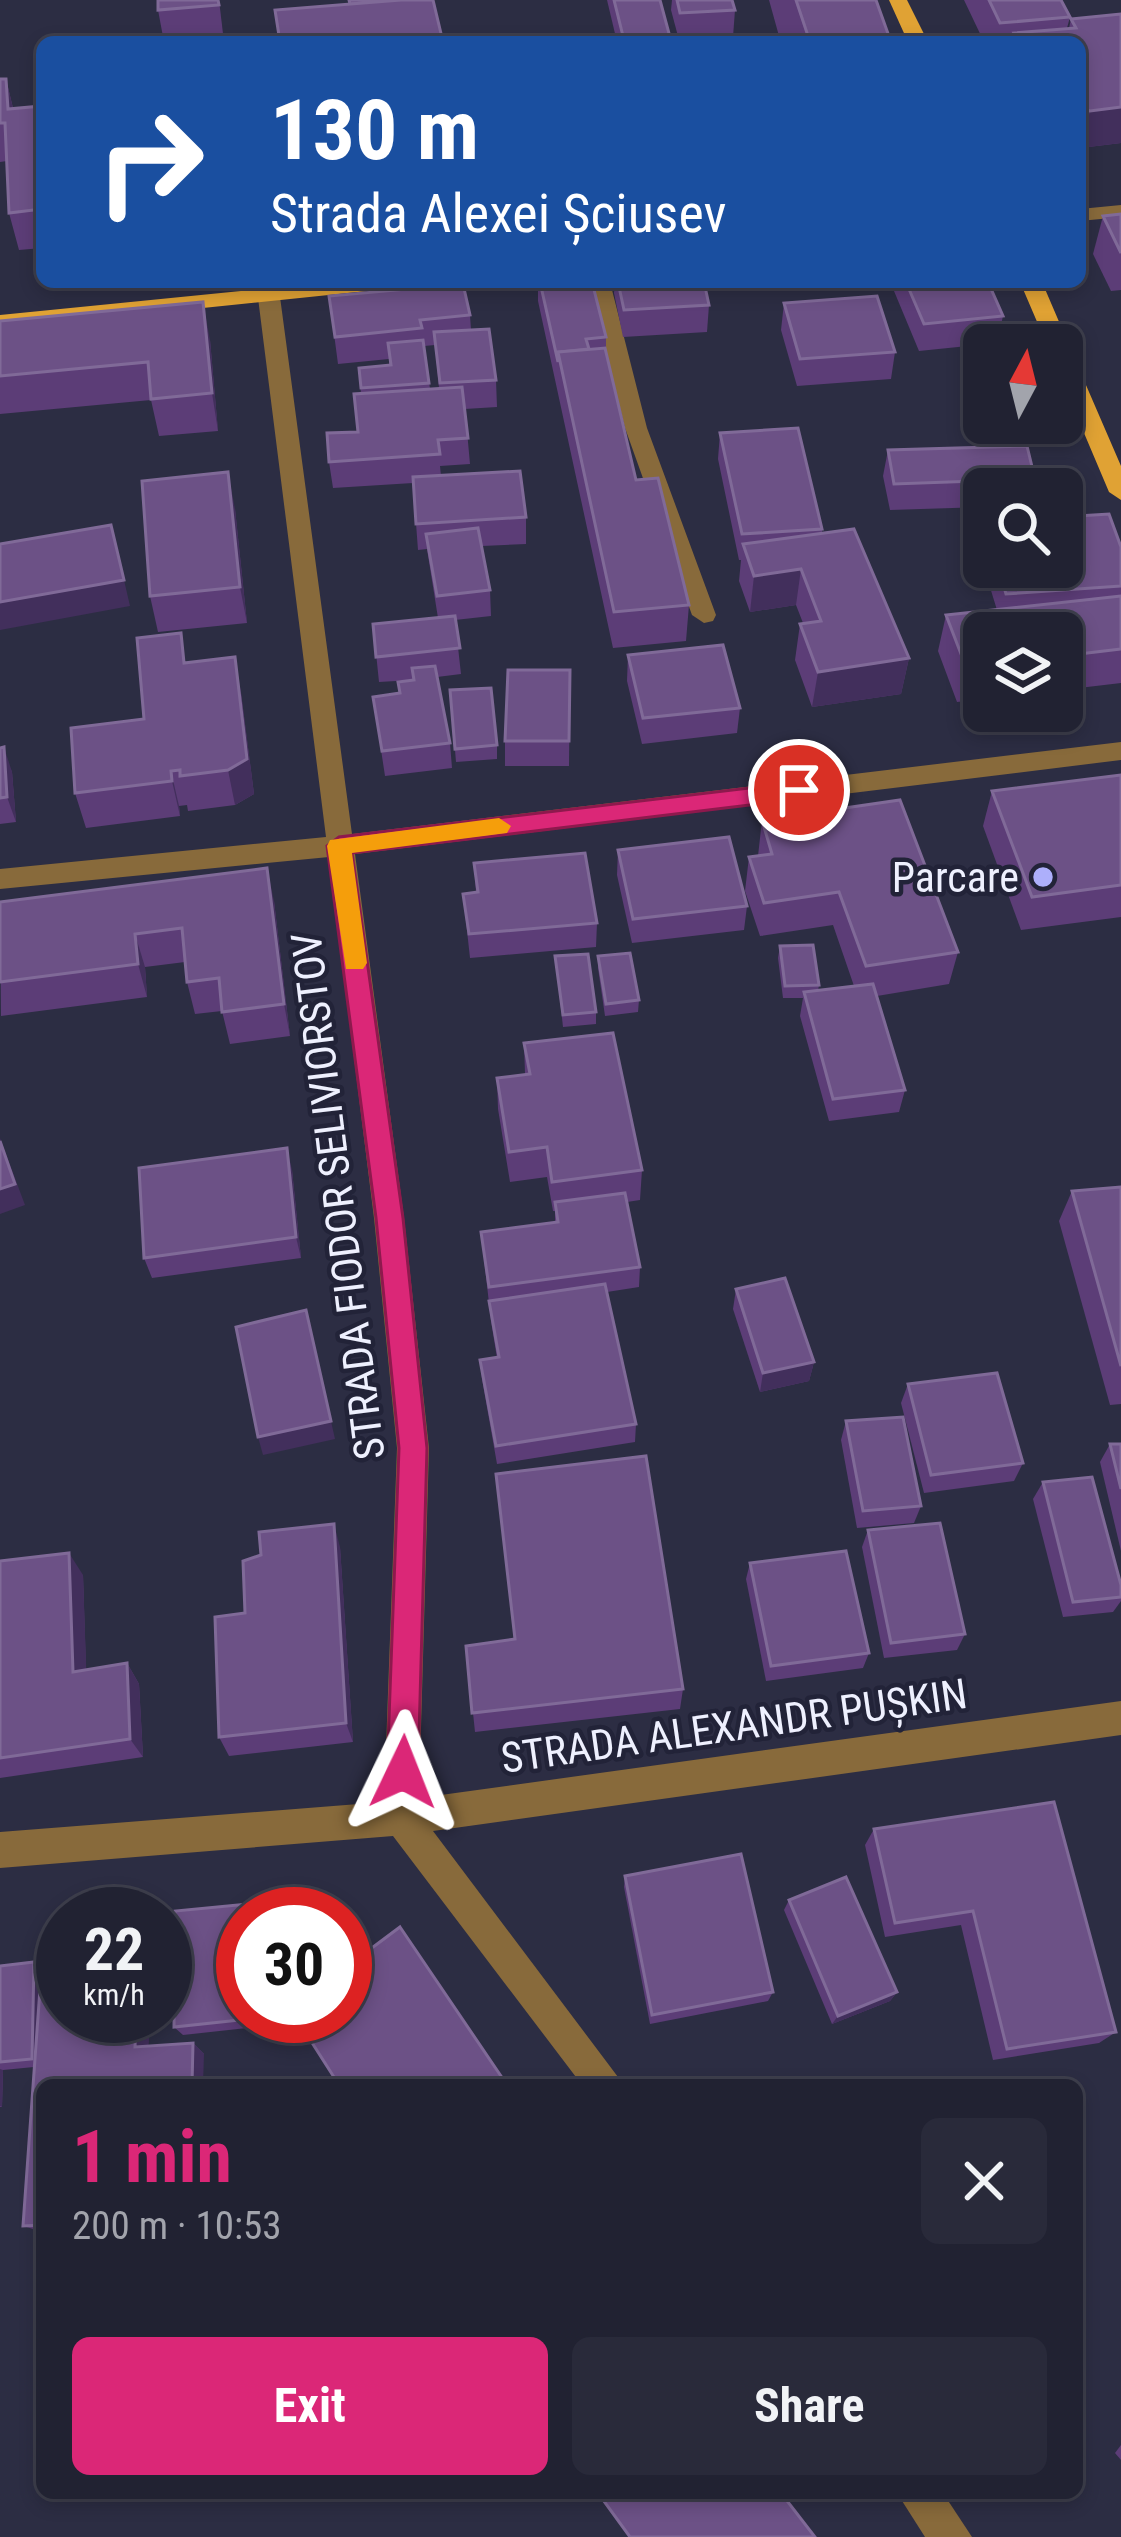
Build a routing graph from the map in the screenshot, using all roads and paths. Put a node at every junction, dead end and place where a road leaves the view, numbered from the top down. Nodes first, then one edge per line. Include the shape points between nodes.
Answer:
1 (898, 0) edge
2 (915, 36) edge
3 (1121, 211) edge
4 (1086, 214) edge
5 (267, 288) edge
6 (601, 288) edge
7 (1034, 288) edge
8 (0, 322) edge
9 (1049, 324) edge
10 (1083, 404) edge
11 (1121, 492) edge
12 (704, 615) dead end
13 (1121, 751) edge
14 (339, 846) junction
15 (0, 879) edge
16 (1121, 1718) edge
17 (401, 1818) junction
18 (0, 1850) edge
19 (600, 2079) edge
20 (922, 2499) edge
21 (951, 2537) edge

1 - 2 main road
3 - 4 street
5 - 8 main road
5 - 14 street, STRADA FIODOR SELIVIORSTOV
6 - 12 street via 636,428
7 - 9 main road
10 - 11 main road
13 - 14 street
14 - 15 street
14 - 17 street, STRADA FIODOR SELIVIORSTOV via 413,1448
16 - 17 street, STRADA ALEXANDR PUȘKIN
17 - 18 street, STRADA ALEXANDR PUȘKIN
17 - 19 street
20 - 21 street

